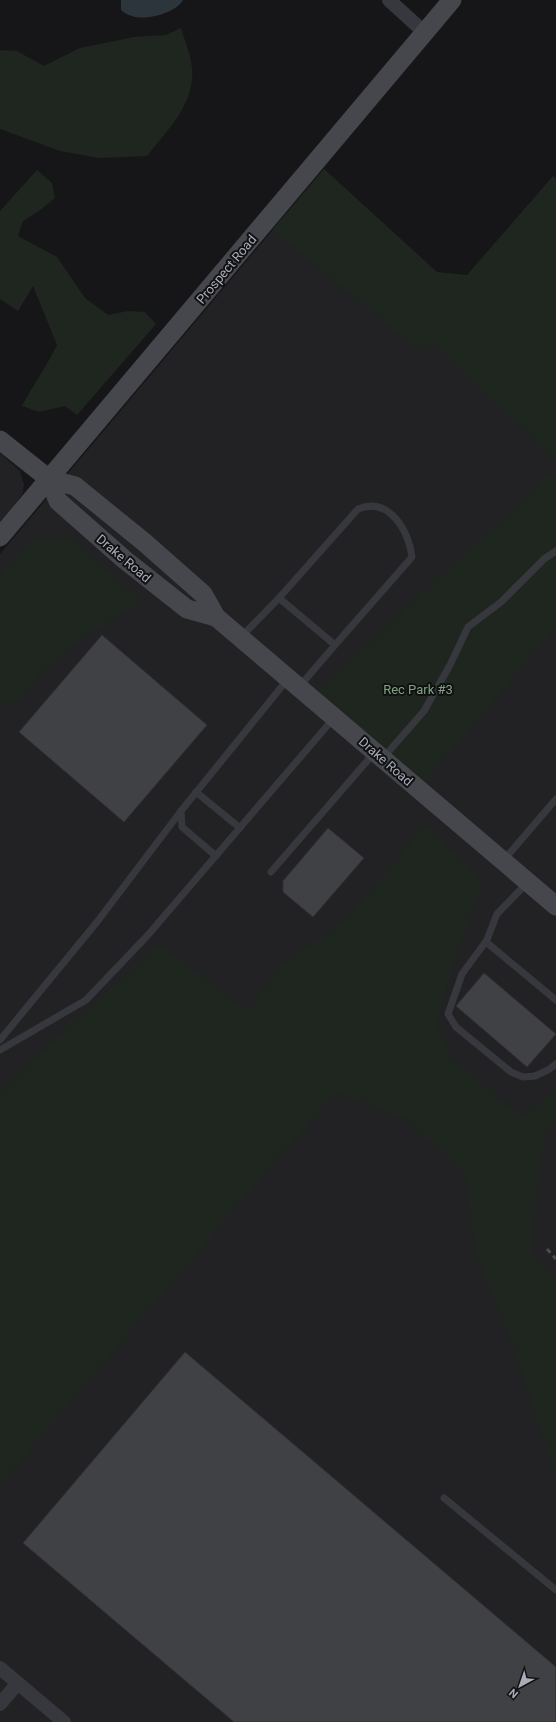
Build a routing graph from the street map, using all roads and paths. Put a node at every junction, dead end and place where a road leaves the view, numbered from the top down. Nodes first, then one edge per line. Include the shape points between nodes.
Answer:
1 (389, 0) edge
2 (452, 0) edge
3 (424, 32) junction
4 (0, 440) edge
5 (49, 479) junction
6 (0, 537) edge
7 (556, 551) edge
8 (279, 598) junction
9 (216, 617) junction
10 (241, 637) junction
11 (335, 645) junction
12 (294, 682) junction
13 (335, 717) junction
14 (379, 755) junction
15 (196, 792) junction
16 (556, 799) edge
17 (181, 811) junction
18 (240, 828) junction
19 (216, 856) junction
20 (503, 861) junction
21 (271, 872) dead end
22 (527, 882) junction
23 (556, 906) edge
24 (487, 940) junction
25 (556, 1000) edge
26 (0, 1040) edge
27 (0, 1050) edge
28 (556, 1064) edge
29 (444, 1498) dead end
30 (556, 1590) edge
31 (0, 1668) edge
32 (18, 1683) junction
33 (0, 1704) edge
34 (64, 1722) edge

1 - 3 street
2 - 3 street, Prospect Road
3 - 5 street, Prospect Road
4 - 5 street, Drake Road
5 - 6 street, Prospect Road
5 - 9 street, Drake Road via 75,486 203,594
5 - 9 street, Drake Road via 58,501 125,560 187,609
7 - 14 lane via 544,559 501,602 468,627 450,666 424,711
8 - 10 lane
8 - 11 lane
8 - 11 lane via 358,509 376,506 389,512 402,526 411,544 412,556
9 - 10 street, Drake Road
10 - 12 street, Drake Road
11 - 12 lane
12 - 13 street, Drake Road
12 - 15 lane
13 - 14 street, Drake Road
13 - 18 lane
14 - 20 street, Drake Road
14 - 21 lane
15 - 17 lane
15 - 18 lane
16 - 20 lane
17 - 19 lane via 182,827
17 - 26 lane via 97,922
18 - 19 lane
19 - 27 lane via 148,935 86,1000
20 - 22 street, Drake Road
22 - 23 street, Drake Road
22 - 24 lane via 498,914
24 - 25 lane via 486,942
24 - 28 lane via 462,974 448,1014 456,1027 511,1072 523,1077 534,1076
29 - 30 lane
31 - 32 street
32 - 33 street
32 - 34 street

